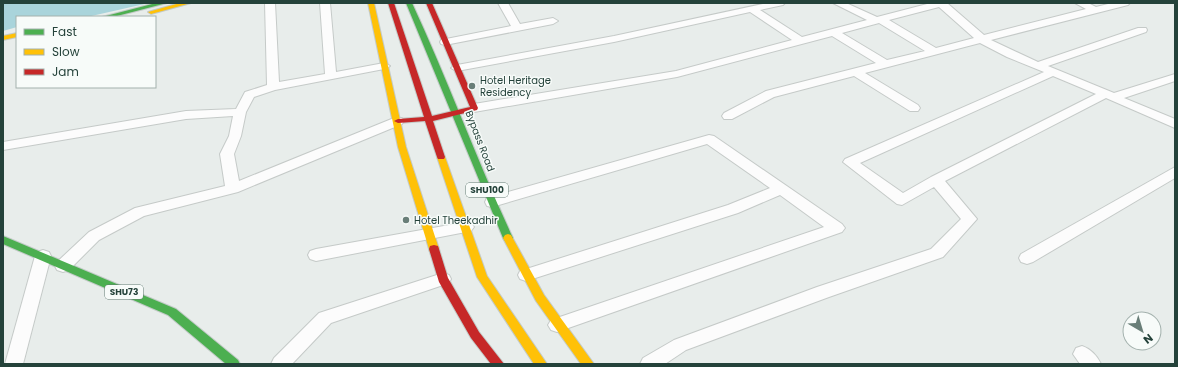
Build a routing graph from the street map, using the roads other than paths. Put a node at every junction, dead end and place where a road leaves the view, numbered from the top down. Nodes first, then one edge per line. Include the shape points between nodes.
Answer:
1 (164, 3) edge
2 (188, 3) edge
3 (270, 3) edge
4 (325, 3) edge
5 (371, 3) edge
6 (391, 3) edge
7 (408, 3) edge
8 (429, 3) edge
9 (503, 3) edge
10 (780, 3) edge
11 (838, 3) edge
12 (1080, 3) edge
13 (1124, 3) edge
14 (936, 4) edge
15 (753, 10) junction
16 (1095, 10) junction
17 (109, 16) edge
18 (138, 16) edge
19 (878, 20) junction
20 (553, 21) dead end
21 (517, 28) junction
22 (1142, 30) dead end
23 (833, 32) junction
24 (16, 35) edge
25 (3, 38) edge
26 (983, 40) junction
27 (801, 41) junction
28 (16, 42) edge
29 (445, 42) junction
30 (3, 45) edge
31 (935, 52) junction
32 (887, 64) junction
33 (384, 66) junction
34 (1038, 66) junction
35 (456, 68) junction
36 (856, 72) junction
37 (1054, 72) junction
38 (331, 76) junction
39 (1175, 77) edge
40 (273, 87) junction
41 (1110, 96) junction
42 (474, 108) junction
43 (914, 108) dead end
44 (1175, 110) edge
45 (240, 112) junction
46 (457, 114) junction
47 (728, 116) dead end
48 (1158, 117) junction
49 (428, 120) junction
50 (398, 121) junction
51 (1175, 124) edge
52 (3, 146) edge
53 (1175, 172) edge
54 (936, 180) junction
55 (233, 189) junction
56 (782, 189) junction
57 (492, 202) junction
58 (466, 227) junction
59 (429, 234) junction
60 (3, 240) edge
61 (316, 255) dead end
62 (43, 256) junction
63 (1027, 258) dead end
64 (63, 266) junction
65 (526, 275) junction
66 (443, 279) junction
67 (557, 325) junction
68 (14, 364) edge
69 (234, 364) edge
70 (280, 364) edge
71 (498, 364) edge
72 (541, 364) edge
73 (588, 364) edge
74 (649, 364) edge

1 - 17 main road
2 - 18 main road
3 - 40 street
4 - 38 street
5 - 33 main road
6 - 49 main road, SHU100
7 - 46 main road, Bypass Road / SHU100 via 424,34
8 - 29 main road
9 - 21 street
10 - 15 street
11 - 19 street
12 - 16 street
13 - 16 street
14 - 19 street
14 - 26 street
15 - 27 street
15 - 35 street
16 - 26 street
19 - 23 street
19 - 31 street
20 - 21 street
21 - 29 street
22 - 34 street
23 - 27 street
23 - 32 street
24 - 25 main road
26 - 31 street
26 - 34 street
27 - 42 street via 676,74
28 - 30 main road
29 - 35 main road
31 - 32 street
32 - 36 street
33 - 38 street
33 - 50 main road
34 - 37 street
35 - 42 main road
36 - 43 street
36 - 47 street via 770,94
37 - 41 street
37 - 54 street via 850,162 902,200
38 - 40 street
39 - 41 street
40 - 45 street via 249,95
41 - 48 street
41 - 54 street
42 - 46 main road
44 - 48 street
45 - 52 street via 186,115
45 - 55 street via 235,136 227,154
46 - 49 main road
46 - 57 main road, Bypass Road / SHU100
48 - 51 street
49 - 50 main road
49 - 58 main road, SHU100
50 - 55 street
50 - 59 main road via 402,148
53 - 63 street
54 - 74 street via 970,219 937,252 680,345
55 - 64 street via 140,212 94,236
56 - 57 street via 708,139
56 - 65 street via 733,209
56 - 67 street via 838,228
57 - 65 main road, Bypass Road / SHU100
58 - 59 street
58 - 72 main road, SHU100 via 482,277
59 - 61 street
59 - 66 main road
60 - 62 main road, SHU73
62 - 64 main road, SHU73
62 - 68 street
64 - 69 main road, SHU73 via 172,312
65 - 67 main road, Bypass Road / SHU100
66 - 70 street via 325,318
66 - 71 main road via 475,335
67 - 73 main road, Bypass Road / SHU100

